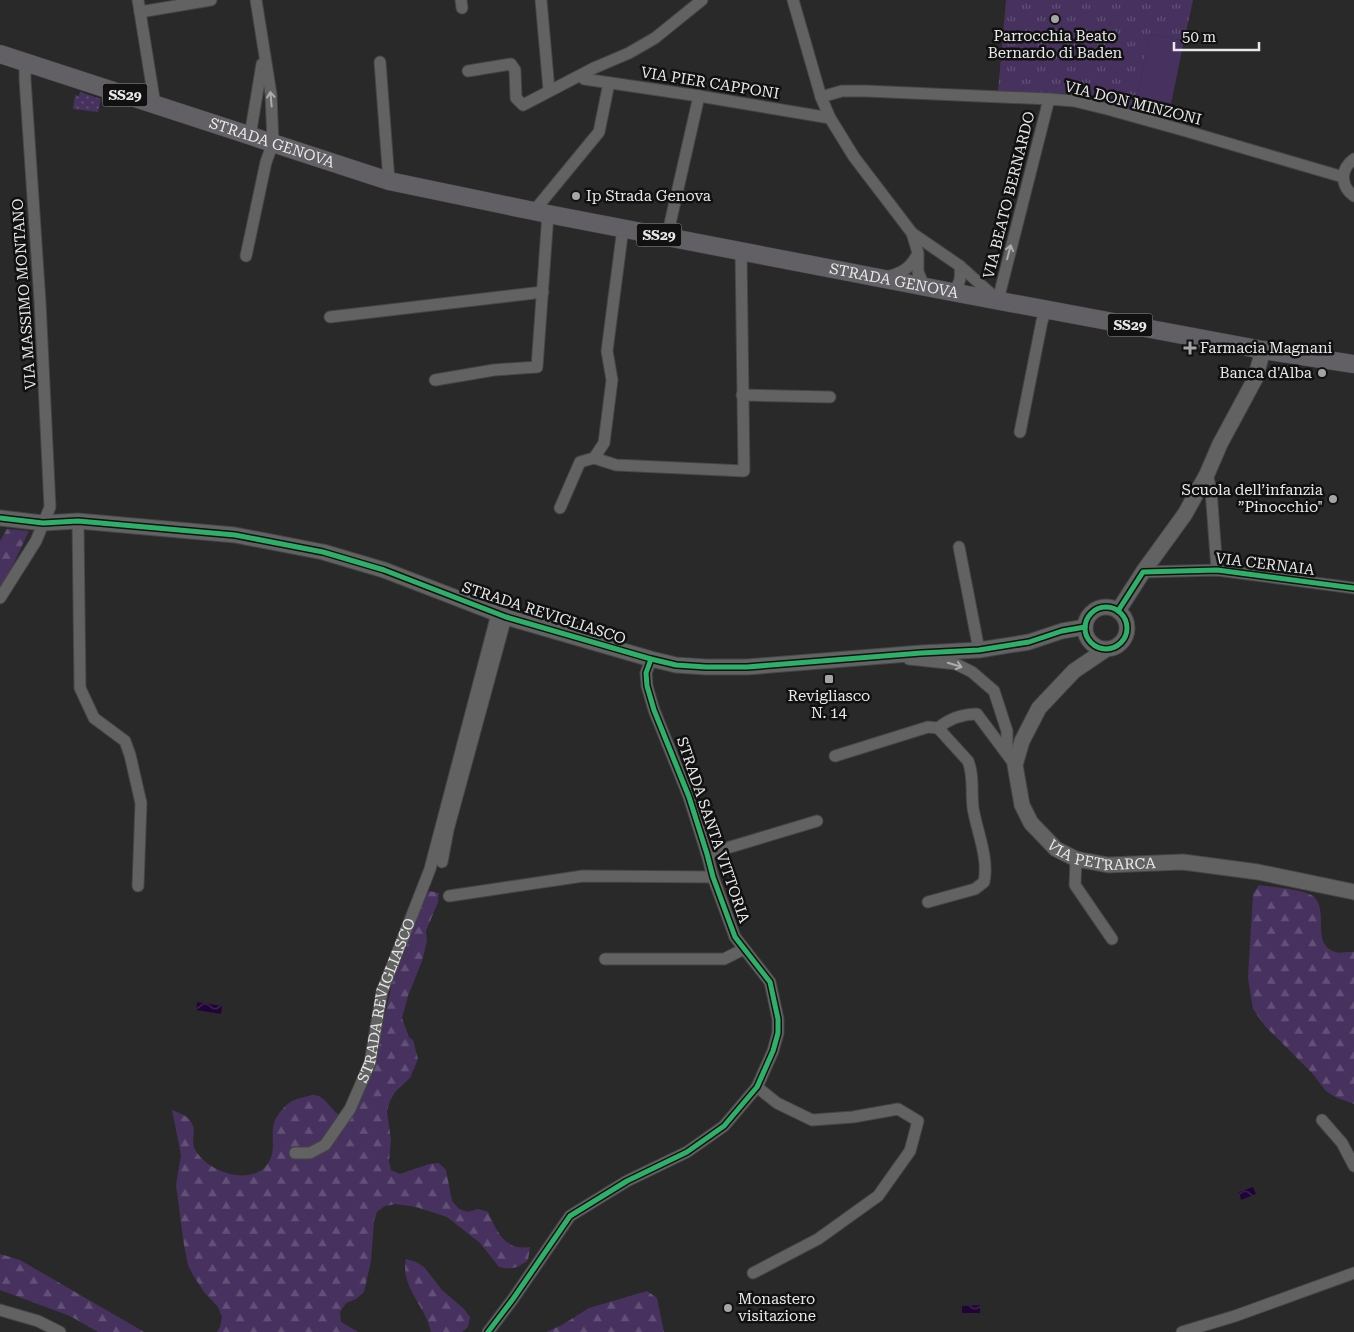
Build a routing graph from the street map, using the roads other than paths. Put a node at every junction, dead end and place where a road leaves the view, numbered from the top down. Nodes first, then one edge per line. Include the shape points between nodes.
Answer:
1 (138, 0) edge
2 (211, 0) edge
3 (256, 0) edge
4 (541, 0) edge
5 (702, 0) edge
6 (793, 0) edge
7 (140, 12) junction
8 (0, 54) edge
9 (264, 55) junction
10 (25, 62) junction
11 (380, 62) dead end
12 (468, 71) dead end
13 (584, 79) dead end
14 (609, 82) junction
15 (549, 90) junction
16 (699, 96) junction
17 (821, 97) junction
18 (1049, 99) junction
19 (154, 105) junction
20 (830, 118) junction
21 (250, 136) junction
22 (273, 143) junction
23 (1353, 157) edge
24 (1343, 177) junction
25 (390, 181) junction
26 (1354, 196) edge
27 (541, 212) junction
28 (623, 228) junction
29 (912, 233) junction
30 (667, 237) junction
31 (741, 251) junction
32 (918, 253) junction
33 (246, 256) dead end
34 (960, 266) junction
35 (881, 278) junction
36 (924, 286) junction
37 (543, 292) junction
38 (952, 292) junction
39 (998, 300) junction
40 (1047, 309) junction
41 (330, 317) dead end
42 (1266, 350) junction
43 (1354, 364) edge
44 (435, 380) dead end
45 (742, 396) junction
46 (830, 397) dead end
47 (1020, 432) dead end
48 (594, 458) junction
49 (1207, 474) junction
50 (560, 508) dead end
51 (0, 518) edge
52 (78, 521) junction
53 (43, 522) junction
54 (959, 547) dead end
55 (1217, 570) junction
56 (1143, 572) junction
57 (1354, 588) edge
58 (0, 598) edge
59 (1118, 611) junction
60 (502, 616) junction
61 (1086, 632) junction
62 (979, 650) junction
63 (1105, 650) junction
64 (890, 656) junction
65 (651, 659) junction
66 (1074, 671) junction
67 (938, 728) junction
68 (835, 756) dead end
69 (1011, 759) junction
70 (817, 821) dead end
71 (707, 854) junction
72 (1076, 860) junction
73 (442, 862) dead end
74 (713, 877) junction
75 (138, 886) dead end
76 (1354, 892) edge
77 (449, 896) dead end
78 (928, 902) dead end
79 (1112, 939) dead end
80 (744, 949) junction
81 (605, 959) dead end
82 (757, 1087) junction
83 (1322, 1120) dead end
84 (295, 1153) dead end
85 (1354, 1166) edge
86 (753, 1273) dead end
87 (1354, 1273) edge
88 (0, 1310) edge
89 (60, 1332) edge
90 (488, 1332) edge
91 (1182, 1332) edge

1 - 7 street
2 - 7 street
3 - 9 street
4 - 15 street
5 - 15 street via 655,38 629,54
6 - 17 street
7 - 19 street
8 - 10 main road, STRADA GENOVA / SS29
9 - 21 street
22 -> 9 street via 271,94
10 - 19 main road, STRADA GENOVA / SS29
10 - 53 street, VIA MASSIMO MONTANO via 50,508
11 - 25 street
12 - 15 street via 511,64 515,70 516,98 522,105
13 - 14 street, VIA PIER CAPPONI
14 - 16 street, VIA PIER CAPPONI
14 - 27 street via 599,132
16 - 20 street, VIA PIER CAPPONI
16 - 30 street
17 - 18 street, VIA DON MINZONI via 850,91
17 - 20 street
18 - 24 street, VIA DON MINZONI via 1107,109
39 -> 18 street, VIA BEATO BERNARDO
19 - 21 main road, STRADA GENOVA / SS29
20 - 29 street via 854,157
21 - 22 main road, STRADA GENOVA / SS29
22 - 25 main road, STRADA GENOVA / SS29
22 - 33 street
23 - 24 street
24 - 26 street via 1347,190
25 - 27 main road, STRADA GENOVA / SS29
27 - 28 main road, STRADA GENOVA / SS29
27 - 37 street
28 - 30 main road, STRADA GENOVA / SS29
28 - 48 street via 607,352 612,380 604,442
29 - 32 street
29 - 34 street
30 - 31 main road, STRADA GENOVA / SS29
31 - 35 main road, STRADA GENOVA / SS29
31 - 45 street
32 - 35 street via 905,271
32 - 36 street via 918,272
34 - 38 street via 961,279
34 - 39 street
35 - 36 main road, STRADA GENOVA / SS29
36 - 38 main road, STRADA GENOVA / SS29
37 - 41 street
37 - 44 street via 537,367
38 - 39 main road, STRADA GENOVA / SS29
39 - 40 main road, STRADA GENOVA / SS29
40 - 42 main road, STRADA GENOVA / SS29
40 - 47 street
42 - 43 main road, STRADA GENOVA
42 - 49 street
45 - 46 street
45 - 48 street via 744,471 616,464
48 - 50 street via 580,462
49 - 55 street
49 - 56 street via 1185,514
51 - 53 street, STRADA REVIGLIASCO
52 - 53 street, STRADA REVIGLIASCO
52 - 60 street, STRADA REVIGLIASCO via 235,535 323,552 384,570
52 - 75 street via 80,688 94,718 125,741 130,755 141,803
53 - 58 street, VIA MASSIMO MONTANO via 36,541
54 - 62 street
55 - 56 street, VIA CERNAIA
55 - 57 street, VIA CERNAIA
56 - 59 street
59 - 61 street via 1106,607 1094,611
59 - 63 street via 1127,622 1127,635 1118,646
60 - 65 street, STRADA REVIGLIASCO
60 - 73 street, STRADA REVIGLIASCO
60 - 84 street, STRADA REVIGLIASCO via 430,869 382,992 370,1063 350,1109 326,1146 310,1153
61 - 62 street, STRADA REVIGLIASCO via 1062,631 1029,642
61 - 63 street via 1094,646
61 - 66 street, VIA PETRARCA
62 - 64 street, STRADA REVIGLIASCO
63 - 66 street, VIA PETRARCA
64 - 65 street, STRADA REVIGLIASCO via 747,667 676,665
64 -> 69 street, STRADA REVIGLIASCO via 956,664 972,672 994,691 1007,731
65 - 71 street, STRADA SANTA VITTORIA via 646,686
66 - 69 street, VIA PETRARCA via 1039,708
67 - 68 street via 928,727
67 - 69 street via 967,714 978,714
67 - 78 street via 968,761 986,871 984,882 974,889
69 - 72 street, VIA PETRARCA via 1022,804 1031,823 1056,849
70 - 71 street
71 - 74 street, STRADA SANTA VITTORIA
72 - 76 street, VIA PETRARCA via 1108,865 1183,862 1258,872
72 - 79 street via 1075,885
74 - 77 street via 583,876
74 - 80 street, STRADA SANTA VITTORIA via 735,936
80 - 81 street via 724,959
80 - 82 street, STRADA SANTA VITTORIA via 770,982 778,1019 773,1050
82 - 86 street via 777,1102 812,1120 853,1117 898,1108 918,1121 910,1151 878,1196 818,1239
82 - 90 street, STRADA SANTA VITTORIA via 724,1126 695,1147 570,1216
83 - 85 street via 1342,1143
87 - 91 street
88 - 89 street

